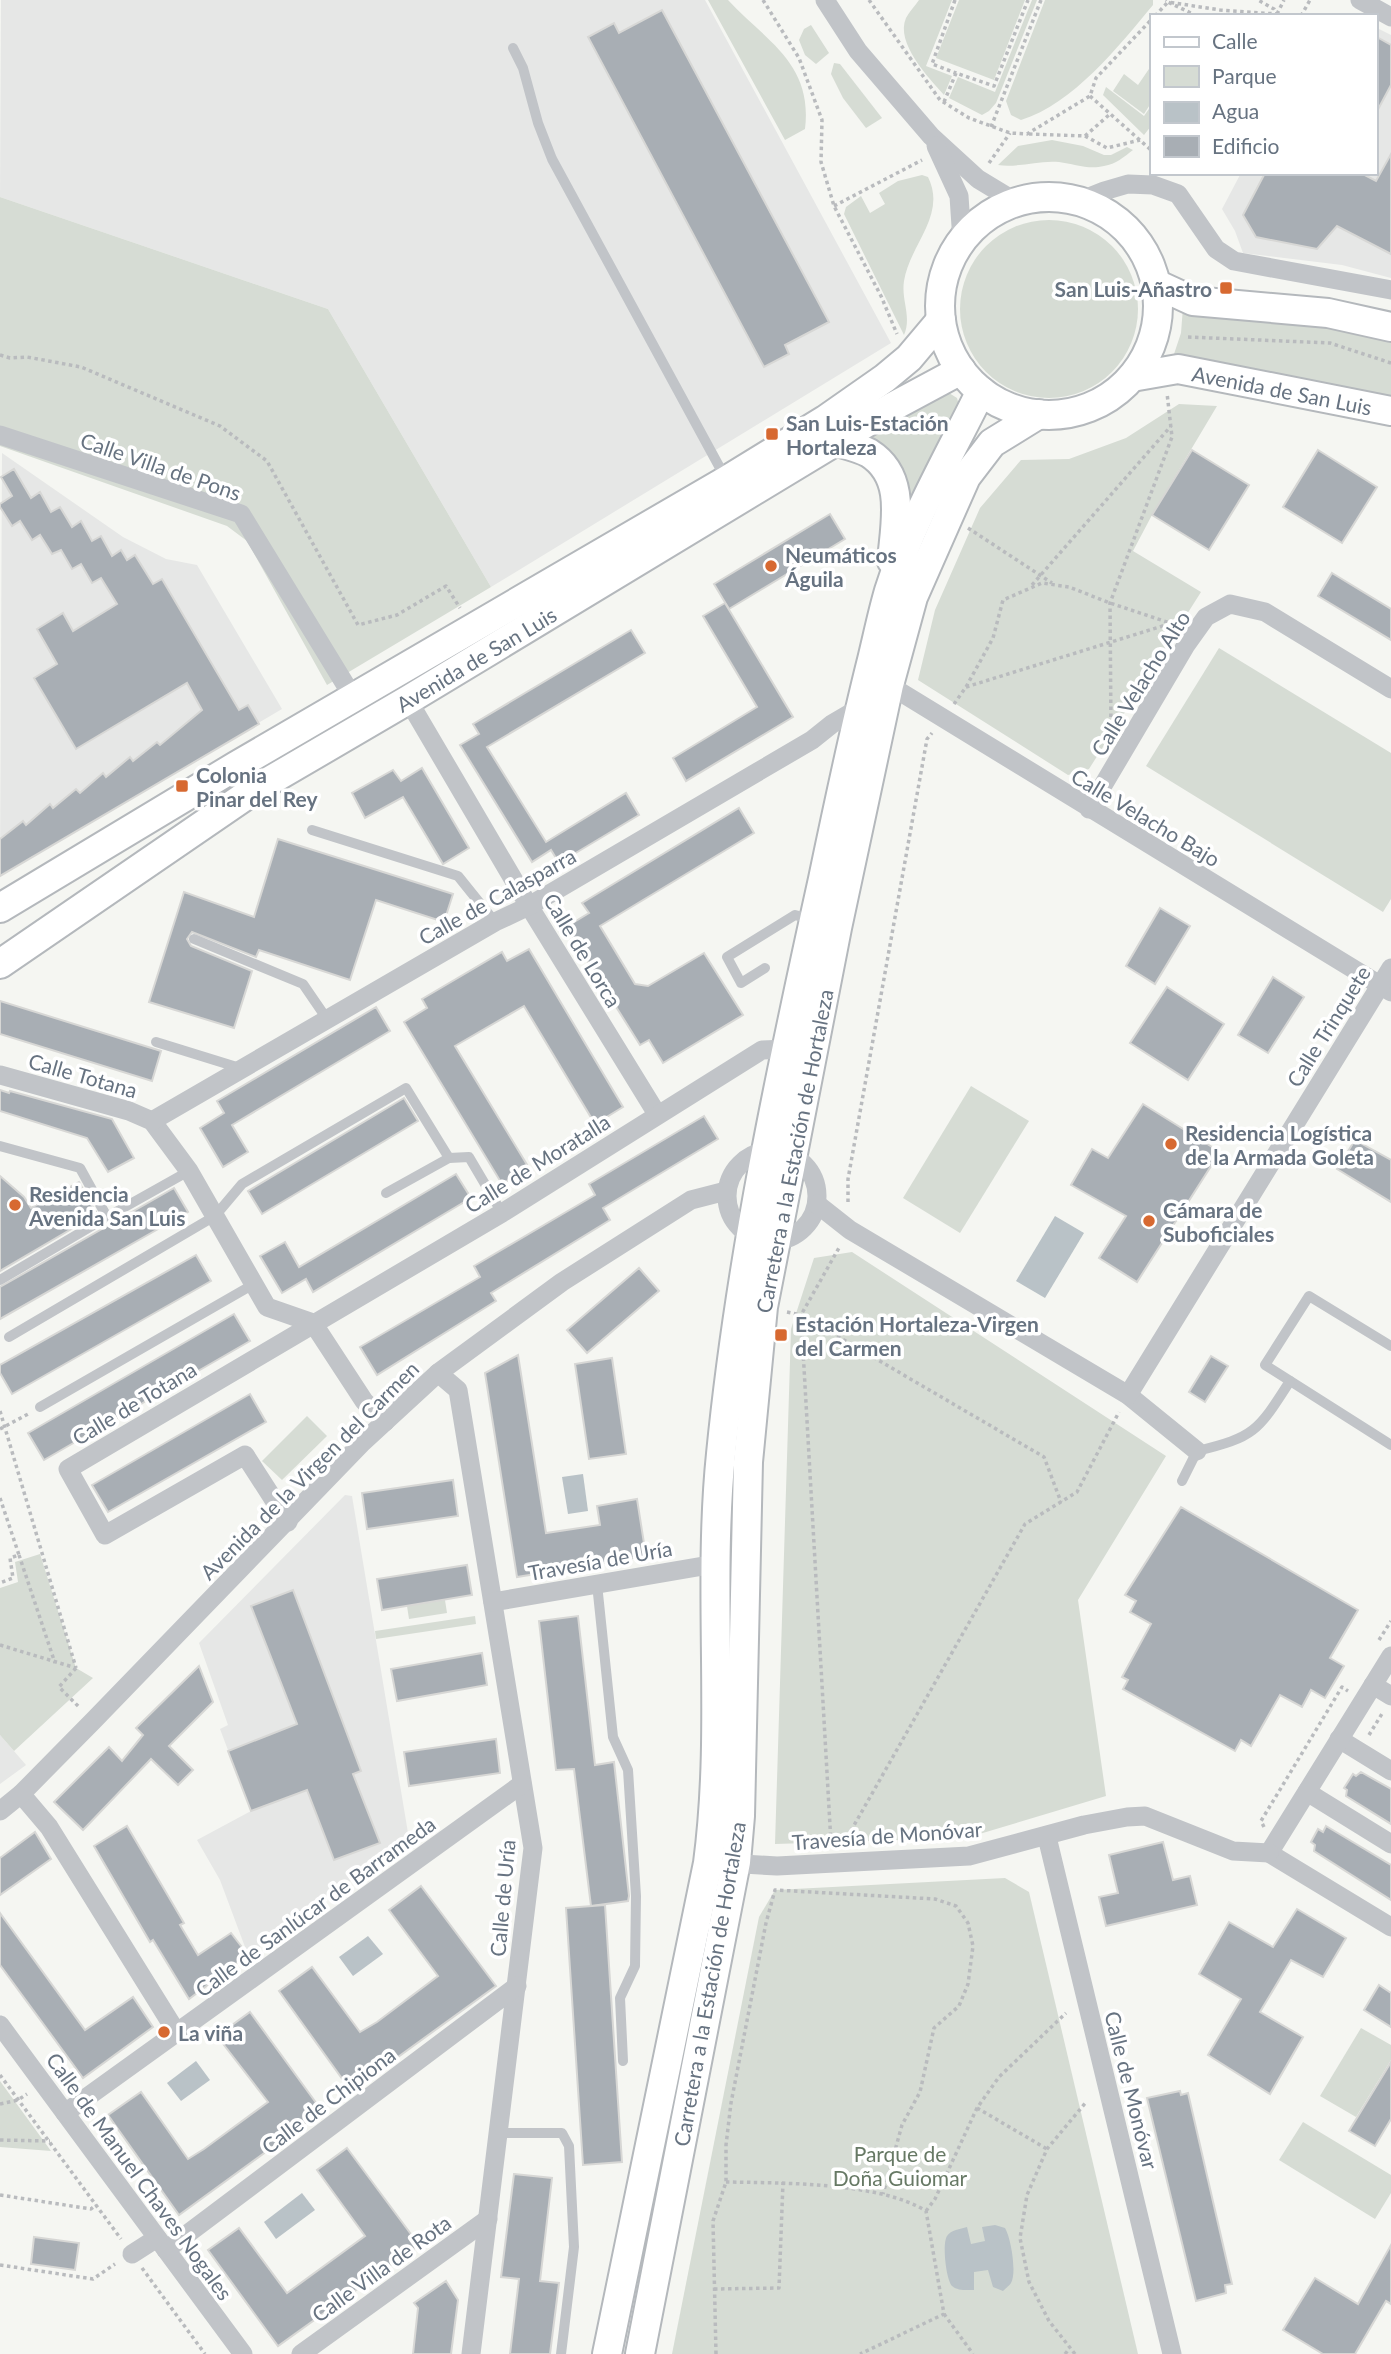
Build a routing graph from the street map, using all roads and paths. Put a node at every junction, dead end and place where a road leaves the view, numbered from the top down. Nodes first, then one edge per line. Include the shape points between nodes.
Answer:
1 (763, 0) edge
2 (825, 0) edge
3 (869, 0) edge
4 (956, 0) edge
5 (1028, 0) edge
6 (1041, 0) edge
7 (1258, 0) edge
8 (1360, 0) edge
9 (1167, 1) edge
10 (1193, 14) edge
11 (1265, 14) edge
12 (1276, 14) edge
13 (1391, 17) edge
14 (1150, 21) edge
15 (513, 48) dead end
16 (956, 73) junction
17 (1090, 96) junction
18 (944, 102) junction
19 (1111, 114) junction
20 (991, 127) junction
21 (1027, 134) junction
22 (931, 136) junction
23 (1085, 136) junction
24 (1140, 140) junction
25 (1150, 149) edge
26 (1079, 201) junction
27 (1016, 202) junction
28 (962, 241) junction
29 (1156, 284) junction
30 (1391, 290) edge
31 (941, 320) junction
32 (1391, 327) edge
33 (1188, 337) dead end
34 (899, 340) dead end
35 (0, 355) edge
36 (1391, 363) edge
37 (961, 370) junction
38 (1165, 372) junction
39 (1132, 377) junction
40 (981, 391) junction
41 (1391, 411) edge
42 (1039, 414) junction
43 (1171, 426) junction
44 (0, 435) edge
45 (837, 442) junction
46 (727, 480) junction
47 (949, 516) junction
48 (1040, 576) junction
49 (1054, 584) junction
50 (1029, 588) junction
51 (889, 592) junction
52 (1110, 603) junction
53 (463, 613) dead end
54 (1171, 624) junction
55 (1196, 631) junction
56 (1110, 642) junction
57 (345, 684) dead end
58 (889, 685) junction
59 (966, 687) junction
60 (1391, 689) edge
61 (408, 700) junction
62 (860, 707) junction
63 (943, 719) junction
64 (1111, 733) dead end
65 (1089, 809) junction
66 (312, 830) dead end
67 (529, 906) junction
68 (0, 908) edge
69 (814, 920) junction
70 (495, 922) junction
71 (194, 939) dead end
72 (0, 964) edge
73 (765, 968) dead end
74 (1391, 968) edge
75 (1386, 989) edge
76 (327, 1019) junction
77 (156, 1042) dead end
78 (787, 1049) junction
79 (242, 1068) junction
80 (0, 1075) edge
81 (657, 1115) junction
82 (152, 1121) junction
83 (0, 1146) edge
84 (780, 1152) junction
85 (449, 1157) junction
86 (189, 1171) junction
87 (726, 1191) junction
88 (386, 1193) dead end
89 (817, 1204) junction
90 (502, 1213) junction
91 (215, 1216) junction
92 (107, 1217) junction
93 (850, 1230) junction
94 (764, 1239) junction
95 (0, 1280) edge
96 (254, 1284) junction
97 (763, 1307) junction
98 (801, 1315) junction
99 (313, 1323) junction
100 (9, 1337) dead end
101 (1391, 1346) edge
102 (438, 1373) junction
103 (1290, 1381) junction
104 (1128, 1395) junction
105 (40, 1407) joint
106 (0, 1411) edge
107 (385, 1422) junction
108 (3, 1429) edge
109 (1391, 1445) edge
110 (1196, 1451) junction
111 (1182, 1481) dead end
112 (0, 1498) edge
113 (1061, 1502) junction
114 (288, 1522) junction
115 (19, 1555) junction
116 (715, 1563) junction
117 (0, 1583) edge
118 (597, 1584) junction
119 (493, 1602) junction
120 (0, 1645) edge
121 (1391, 1656) edge
122 (55, 1663) junction
123 (76, 1668) junction
124 (1373, 1685) junction
125 (1349, 1692) dead end
126 (1390, 1700) edge
127 (93, 1721) junction
128 (1339, 1739) junction
129 (1359, 1751) junction
130 (1391, 1771) edge
131 (522, 1784) junction
132 (1307, 1792) junction
133 (20, 1794) junction
134 (0, 1811) edge
135 (1260, 1833) dead end
136 (1047, 1837) junction
137 (1391, 1844) edge
138 (1269, 1853) junction
139 (736, 1862) junction
140 (708, 1863) junction
141 (832, 1863) junction
142 (1391, 1927) edge
143 (517, 1986) junction
144 (1066, 2013) dead end
145 (0, 2025) edge
146 (177, 2033) junction
147 (623, 2061) dead end
148 (0, 2075) edge
149 (43, 2083) junction
150 (18, 2100) junction
151 (1087, 2101) dead end
152 (0, 2104) edge
153 (978, 2108) junction
154 (65, 2113) junction
155 (499, 2133) junction
156 (0, 2140) edge
157 (51, 2141) junction
158 (1047, 2149) junction
159 (726, 2182) junction
160 (783, 2182) junction
161 (883, 2194) junction
162 (0, 2195) edge
163 (96, 2205) junction
164 (926, 2211) junction
165 (488, 2219) junction
166 (161, 2244) junction
167 (132, 2254) junction
168 (0, 2265) edge
169 (714, 2289) junction
170 (944, 2314) junction
171 (1069, 2349) junction
172 (205, 2354) edge
173 (243, 2354) edge
174 (301, 2354) edge
175 (471, 2354) edge
176 (562, 2354) edge
177 (607, 2354) edge
178 (640, 2354) edge
179 (716, 2354) edge
180 (860, 2354) edge
181 (973, 2354) edge
182 (1065, 2354) edge
183 (1075, 2354) edge
184 (1172, 2354) edge

1 - 34 path via 799,58 821,120 821,162 834,206
2 - 22 street via 858,51
3 - 18 path
4 - 16 path via 932,64
5 - 16 path via 994,86
6 - 20 path
7 - 12 path
8 - 13 street
9 - 10 path
9 - 11 path
14 - 17 path via 1096,78
15 - 46 lane via 552,159
16 - 18 path
17 - 19 path
17 - 21 path
18 - 20 path
19 - 23 path
19 - 24 path
20 - 21 path
21 - 23 path
22 - 27 street via 978,179
22 - 28 street via 959,196
23 - 24 path via 1107,148
24 - 25 path
26 - 27 street via 1052,197
26 - 29 street via 1131,233
26 - 30 street via 1128,184 1153,185 1178,194 1216,248 1234,261
27 - 28 street via 980,221
28 - 31 street via 945,273
29 - 32 street via 1193,301 1328,313
29 - 39 street via 1154,337
31 - 37 street
31 - 46 street, Avenida de San Luis via 885,378
33 - 36 path via 1331,343
35 - 53 path via 81,367 220,426 267,461 358,625 397,615 446,586
37 - 40 street
37 - 45 street, Avenida de San Luis
38 - 39 street, Avenida de San Luis
38 - 41 street, Avenida de San Luis via 1178,369
38 - 43 path
39 - 42 street via 1097,404
40 - 42 street via 1005,406
40 - 51 street, Carretera a la Estación de Hortaleza
42 - 47 street, Carretera a la Estación de Hortaleza via 992,443 966,477
43 - 48 path
43 - 52 path via 1172,437
44 - 57 street, Calle Villa de Pons via 241,514
45 - 51 street, Carretera a la Estación de Hortaleza via 867,452 892,480 897,498
45 - 61 street, Avenida de San Luis
46 - 68 street, Avenida de San Luis
47 - 48 path
47 - 58 street, Carretera a la Estación de Hortaleza via 913,597
48 - 49 path
48 - 50 path
49 - 50 path
49 - 52 path
50 - 59 path via 1003,600 993,638
51 - 62 street, Carretera a la Estación de Hortaleza
52 - 54 path
52 - 56 path
54 - 55 path
54 - 56 path
55 - 60 street, Calle Velacho Alto via 1206,617 1230,604 1265,612
55 - 65 street, Calle Velacho Alto
56 - 59 path
56 - 64 path
58 - 63 street, Calle Velacho Bajo
58 - 84 street, Carretera a la Estación de Hortaleza via 837,928
59 - 63 path
61 - 67 street, Calle de Lorca
61 - 72 street, Avenida de San Luis via 254,790
62 - 67 street, Calle de Calasparra via 812,740
62 - 69 street, Carretera a la Estación de Hortaleza
63 - 65 street, Calle Velacho Bajo
63 - 93 path via 927,740 848,1179 848,1202 862,1216
65 - 75 street, Calle Velacho Bajo
66 - 70 lane via 458,876
67 - 70 street, Calle de Calasparra
67 - 81 street, Calle de Lorca
69 - 73 lane via 795,915 727,957 741,983
69 - 78 street, Carretera a la Estación de Hortaleza
70 - 76 street, Calle de Calasparra
71 - 76 lane via 303,984
74 - 75 street, Calle Trinquete
75 - 104 street, Calle Trinquete
76 - 79 street, Calle de Calasparra
77 - 79 lane
78 - 81 street, Calle de Moratalla via 762,1050
78 - 84 street, Carretera a la Estación de Hortaleza
79 - 82 street, Calle de Calasparra
80 - 82 street, Calle Totana
81 - 90 street, Calle de Moratalla
82 - 86 street
83 - 92 lane via 80,1168
84 - 87 street via 752,1155 739,1164
84 - 89 street via 805,1163 818,1189
84 - 94 street, Carretera a la Estación de Hortaleza
85 - 88 lane
85 - 90 lane via 469,1157
85 - 91 lane via 406,1088 242,1184
86 - 91 street
86 - 92 lane
87 - 94 street via 727,1205 740,1228
87 - 102 street, Avenida de la Virgen del Carmen via 691,1200 562,1282
89 - 93 street
89 - 94 street via 812,1218 791,1237
90 - 99 street, Calle de Moratalla
91 - 96 street
91 - 100 lane
92 - 95 lane
93 - 98 path
93 - 104 street
94 - 97 street, Carretera a la Estación de Hortaleza
94 - 116 street, Carretera a la Estación de Hortaleza via 721,1455
96 - 99 street via 267,1307
96 - 105 lane
97 - 98 path
97 - 139 street, Carretera a la Estación de Hortaleza via 748,1462
98 - 113 path via 1044,1457
98 - 141 path
99 - 107 street via 364,1401
99 - 114 street, Calle de Totana via 68,1469 105,1535 245,1455
101 - 103 lane via 1309,1296 1265,1365
102 - 107 street, Avenida de la Virgen del Carmen
102 - 119 street, Calle de Uría via 458,1390
103 - 109 lane
103 - 110 lane via 1264,1422 1251,1433
104 - 110 street
104 - 113 path via 1077,1492
105 - 108 path
106 - 108 path
107 - 114 street, Avenida de la Virgen del Carmen
108 - 123 path
110 - 111 lane
112 - 115 path
113 - 141 path via 1026,1524
114 - 127 street, Avenida de la Virgen del Carmen
115 - 117 path via 10,1558 13,1578
115 - 122 path
116 - 118 street, Travesía de Uría
116 - 140 street, Carretera a la Estación de Hortaleza via 718,1704
118 - 119 street, Travesía de Uría
118 - 147 lane via 612,1737 628,1770 636,1896 635,1966 620,1998
119 - 131 street, Calle de Uría
120 - 122 path
121 - 124 street
122 - 123 path
123 - 127 path via 59,1687
124 - 126 street
124 - 128 street
125 - 135 path via 1342,1688 1261,1821
126 - 129 path
127 - 133 street, Avenida de la Virgen del Carmen
128 - 129 street
128 - 132 street
129 - 130 street
131 - 143 street, Calle de Uría via 533,1848
131 - 146 street, Calle de Sanlúcar de Barrameda
132 - 137 street
132 - 138 street
133 - 134 street, Avenida de la Virgen del Carmen
133 - 146 street via 49,1827
136 - 138 street, Travesía de Monóvar via 1084,1825 1145,1816 1233,1851
136 - 141 street, Travesía de Monóvar via 970,1856
136 - 184 street, Calle de Monóvar
138 - 142 street
139 - 140 street, Travesía de Monóvar
139 - 141 street, Travesía de Monóvar via 776,1866
139 - 178 street, Carretera a la Estación de Hortaleza
140 - 177 street, Carretera a la Estación de Hortaleza
143 - 155 street, Calle de Uría
143 - 166 street, Calle de Chipiona
144 - 153 path via 999,2077
145 - 149 street, Calle de Manuel Chaves Nogales
146 - 154 street, Calle de Sanlúcar de Barrameda
148 - 150 path
149 - 150 path
149 - 154 street, Calle de Manuel Chaves Nogales
150 - 152 path
150 - 157 path
151 - 158 path
153 - 158 path
153 - 164 path
154 - 166 street, Calle de Manuel Chaves Nogales
155 - 165 street, Calle de Uría
155 - 176 lane via 562,2133 569,2146 574,2247
156 - 157 path
157 - 163 path
158 - 171 path via 1027,2195 1020,2238 1029,2282
159 - 160 path
159 - 161 path via 731,2103 775,1890 935,1899 956,1906 968,1923 973,1946 968,1984 958,2006 934,2028 920,2092 902,2125
159 - 169 path via 713,2221
160 - 161 path
160 - 169 path via 779,2288
161 - 164 path
162 - 163 path via 91,2209
163 - 167 path
164 - 170 path
165 - 174 street, Calle Villa de Rota
165 - 175 street, Calle de Uría
166 - 167 street, Calle de Chipiona
166 - 173 street, Calle de Manuel Chaves Nogales
167 - 168 path via 93,2279
167 - 172 path
169 - 179 path
170 - 180 path
170 - 181 path
171 - 182 path
171 - 183 path

